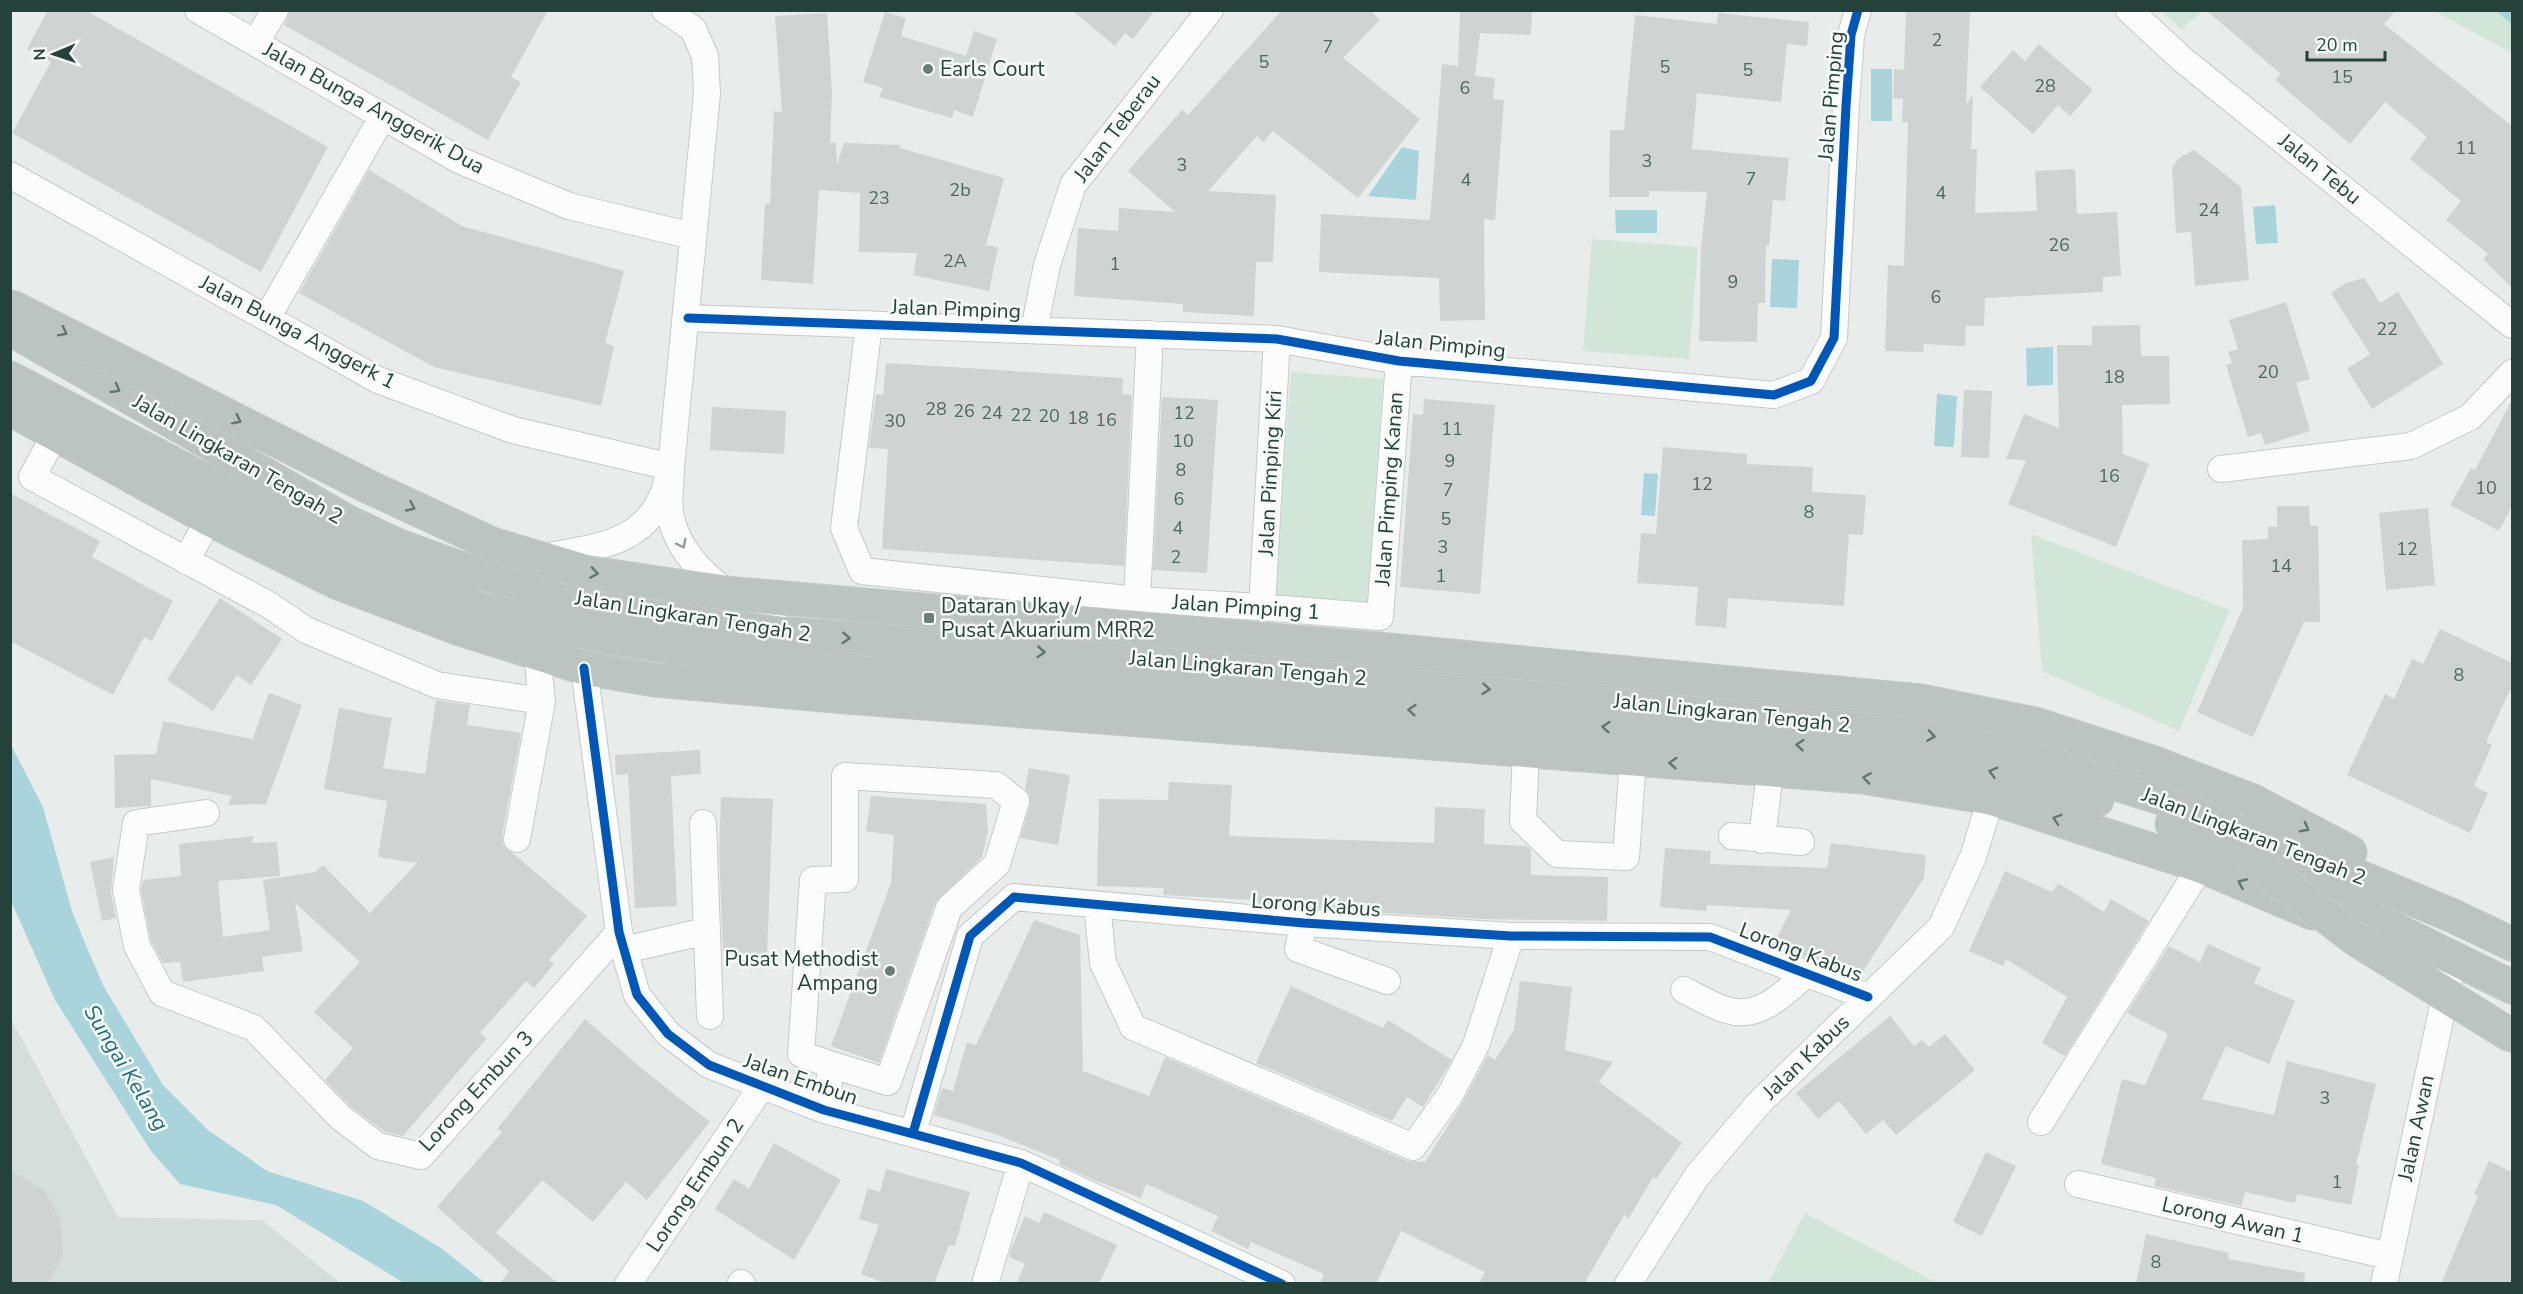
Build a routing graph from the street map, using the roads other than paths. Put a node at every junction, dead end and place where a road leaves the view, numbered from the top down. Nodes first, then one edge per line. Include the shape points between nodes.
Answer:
1 (198, 10) edge
2 (275, 10) edge
3 (665, 10) edge
4 (1210, 10) edge
5 (1858, 10) edge
6 (2129, 10) edge
7 (256, 42) junction
8 (383, 116) junction
9 (10, 175) edge
10 (692, 236) junction
11 (10, 306) edge
12 (268, 316) junction
13 (688, 318) junction
14 (869, 324) junction
15 (2512, 325) edge
16 (10, 329) edge
17 (1034, 330) junction
18 (1150, 334) junction
19 (1277, 339) junction
20 (1399, 361) junction
21 (2512, 373) edge
22 (10, 378) edge
23 (10, 409) edge
24 (56, 433) junction
25 (671, 467) junction
26 (2221, 470) dead end
27 (209, 519) junction
28 (186, 561) junction
29 (457, 567) junction
30 (1137, 600) junction
31 (1263, 606) junction
32 (1380, 617) joint
33 (788, 634) junction
34 (537, 653) junction
35 (584, 668) junction
36 (542, 701) junction
37 (1526, 751) junction
38 (1633, 760) junction
39 (1770, 770) junction
40 (1991, 798) junction
41 (206, 813) dead end
42 (703, 823) dead end
43 (1732, 836) dead end
44 (517, 839) dead end
45 (1762, 840) junction
46 (1801, 842) dead end
47 (2247, 857) junction
48 (2201, 866) junction
49 (1096, 905) junction
50 (1304, 923) junction
51 (706, 931) junction
52 (2512, 932) edge
53 (1511, 936) junction
54 (622, 941) junction
55 (2512, 944) edge
56 (1808, 972) junction
57 (2450, 973) junction
58 (1387, 981) dead end
59 (2512, 987) edge
60 (1684, 990) dead end
61 (1868, 996) junction
62 (2512, 1002) edge
63 (710, 1016) dead end
64 (2512, 1036) edge
65 (832, 1065) junction
66 (762, 1086) junction
67 (824, 1110) junction
68 (2041, 1122) dead end
69 (913, 1132) junction
70 (1021, 1163) junction
71 (2078, 1184) dead end
72 (2389, 1256) junction
73 (628, 1284) edge
74 (985, 1284) edge
75 (1282, 1284) edge
76 (1628, 1284) edge
77 (2384, 1284) edge

1 - 7 street, Jalan Bunga Anggerik Dua
2 - 7 street
3 - 10 street via 693,29 705,56 707,93
4 - 17 street, Jalan Teberau via 1073,185 1047,265
5 - 20 street, Jalan Pimping via 1849,59 1834,338 1811,381 1774,394
6 - 15 street, Jalan Tebu via 2183,60
7 - 8 street, Jalan Bunga Anggerik Dua
8 - 10 street, Jalan Bunga Anggerik Dua via 459,160 569,206
8 - 12 street
9 - 12 street, Jalan Bunga Anggerk 1
10 - 13 street
11 -> 52 highway, bridge via 369,487 492,544 584,572 725,592 1921,701 2035,724 2253,801
12 - 25 street, Jalan Bunga Anggerk 1 via 378,380 399,388 513,430
13 - 14 street, Jalan Pimping
13 - 25 street
14 - 17 street, Jalan Pimping
14 - 30 street, Jalan Pimping 1 via 844,528 862,571
16 -> 29 highway, Jalan Lingkaran Tengah 2 via 348,522
17 - 18 street, Jalan Pimping
18 - 19 street, Jalan Pimping
18 - 30 street
19 - 20 street, Jalan Pimping
19 - 31 street, Jalan Pimping Kiri
20 - 32 street, Jalan Pimping Kanan
21 - 26 street via 2470,417 2411,446
47 -> 22 highway via 2187,829 2108,803 1974,767 1885,753 1144,689 828,671 595,634 482,610 340,551
23 - 24 highway
24 - 27 highway
24 - 28 street via 32,477
25 - 29 street via 664,494 637,532 596,547
25 -> 33 street via 670,517 681,547 701,573
27 - 28 street
27 - 34 highway via 338,583
28 - 36 street via 269,605 306,630 437,684
29 - 33 highway, Jalan Lingkaran Tengah 2 via 572,598
30 - 31 street, Jalan Pimping 1
31 - 32 street, Jalan Pimping 1
33 -> 55 highway, Jalan Lingkaran Tengah 2 via 1258,667 1863,725 2001,748 2193,808
34 - 35 highway
34 - 36 street
35 - 37 highway via 688,683
35 - 54 street, Jalan Embun
36 - 44 street
37 - 38 highway
37 - 38 street via 1523,821 1557,854 1626,856
39 -> 38 highway
40 -> 39 highway via 1862,777
39 - 45 street
48 -> 40 highway
40 - 61 street, Jalan Kabus via 1973,856 1941,927
41 - 54 street, Lorong Embun 3 via 136,823 126,890 136,946 162,993 254,1028 340,1117 378,1146 421,1156
42 - 51 street
43 - 45 street
45 - 46 street
47 - 59 highway, bridge
47 - 64 highway, bridge via 2357,940
57 -> 48 highway
48 - 68 street
49 - 50 street, Lorong Kabus
49 - 53 street via 1103,963 1132,1027 1413,1147 1450,1095 1476,1045
49 - 69 street, Lorong Kabus via 1014,897 970,936
50 - 53 street, Lorong Kabus
50 - 58 street via 1298,949
51 - 54 street
51 - 63 street
53 - 56 street, Lorong Kabus via 1710,937
54 - 66 street, Jalan Embun via 637,995 668,1034 709,1065
56 - 60 street via 1774,1002 1749,1011 1729,1011
56 - 61 street, Lorong Kabus
57 - 62 highway
57 - 72 street, Jalan Awan
61 - 76 street, Jalan Kabus via 1759,1103 1697,1176
65 - 65 street via 801,1054 813,880 844,879 845,776 996,784 1017,801 997,864 949,908 888,1082
65 - 67 street
66 - 67 street, Jalan Embun
66 - 73 street, Lorong Embun 2
67 - 69 street, Jalan Embun
69 - 70 street, Jalan Embun
70 - 74 street
70 - 75 street, Jalan Embun
71 - 72 street, Lorong Awan 1
72 - 77 street, Jalan Awan

